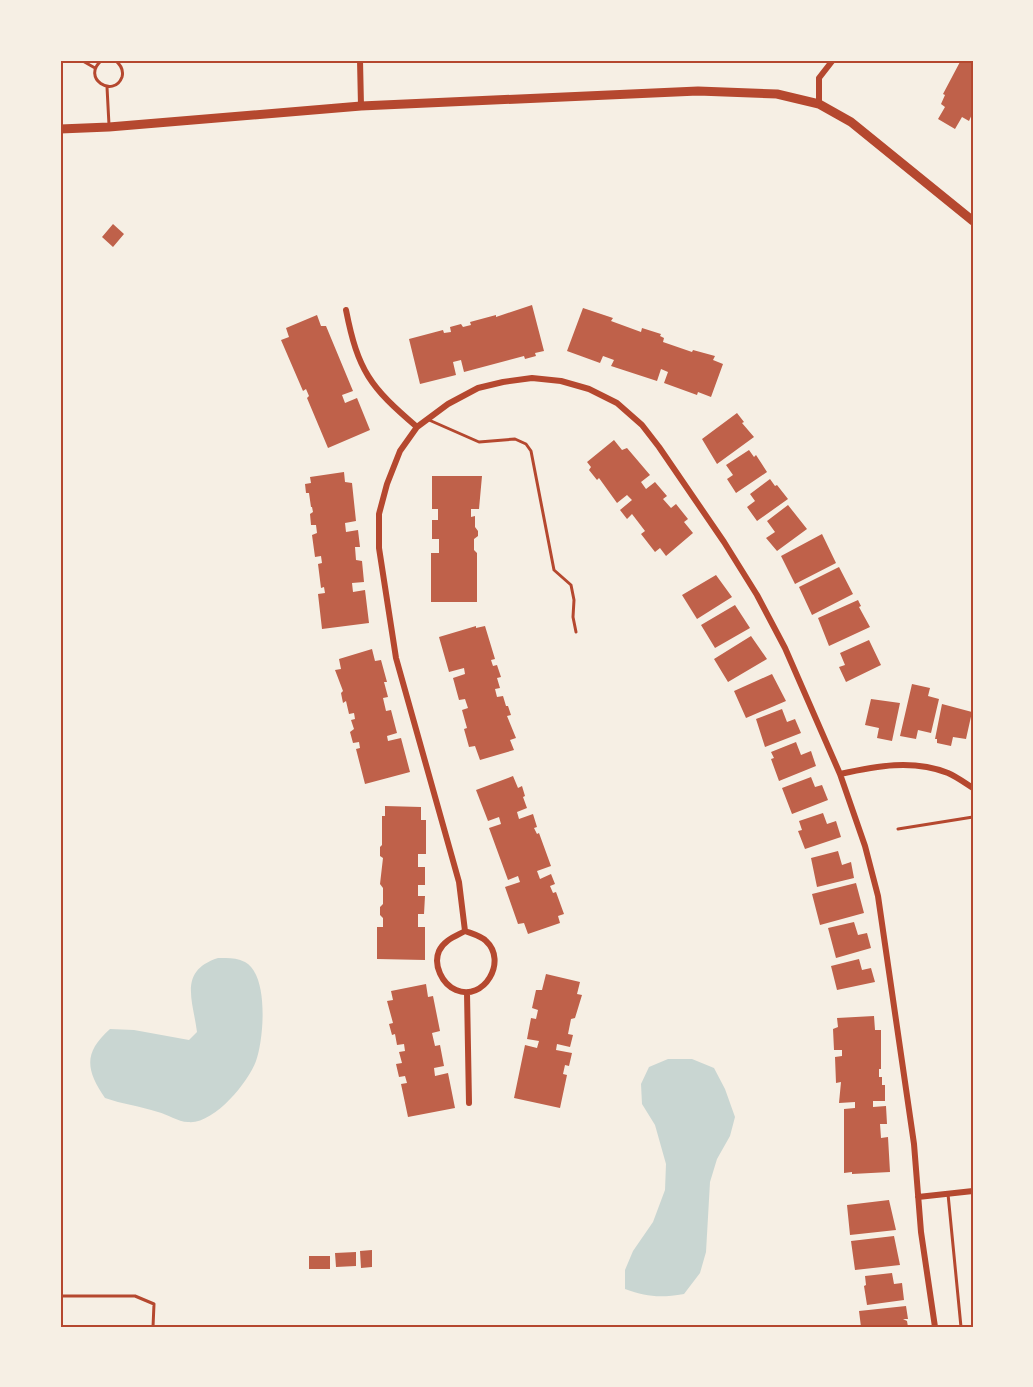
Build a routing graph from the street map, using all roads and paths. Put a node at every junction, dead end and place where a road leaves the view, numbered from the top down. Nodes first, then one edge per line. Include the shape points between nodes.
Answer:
1 (81, 60) edge
2 (102, 60) edge
3 (115, 60) edge
4 (360, 60) edge
5 (833, 60) edge
6 (95, 68) junction
7 (107, 86) junction
8 (819, 104) junction
9 (361, 106) junction
10 (110, 127) junction
11 (60, 129) edge
12 (973, 221) edge
13 (346, 310) dead end
14 (427, 419) junction
15 (417, 427) junction
16 (576, 632) dead end
17 (840, 774) junction
18 (973, 788) edge
19 (973, 817) edge
20 (898, 829) dead end
21 (465, 932) junction
22 (466, 993) junction
23 (469, 1103) dead end
24 (973, 1191) edge
25 (948, 1194) junction
26 (918, 1197) junction
27 (60, 1296) edge
28 (153, 1327) edge
29 (935, 1327) edge
30 (961, 1327) edge

1 - 6 lane
2 - 6 lane
3 - 7 lane via 122,67 122,76 116,84
4 - 9 street
5 - 8 street via 819,78
6 - 7 lane via 96,79
7 - 10 lane
8 - 9 main road via 777,94 698,91
8 - 12 main road via 851,122
9 - 10 main road
10 - 11 main road
13 - 15 street via 360,364 372,384
14 - 15 street
14 - 16 lane via 479,442 515,439 531,451 554,570 571,585
14 - 17 street via 478,388 532,378 561,381 589,390 617,403 642,424 757,596
15 - 21 street via 400,451 387,483 379,514 379,548 396,658 459,882
17 - 18 street via 879,765 916,765 948,773
17 - 26 street via 878,896 914,1144
19 - 20 lane
21 - 22 street via 450,938 440,950 438,963 442,979
21 - 22 street via 487,942 494,961 488,982
22 - 23 street
24 - 25 street
25 - 26 street
25 - 30 lane
26 - 29 street
27 - 28 lane via 135,1296 154,1304

